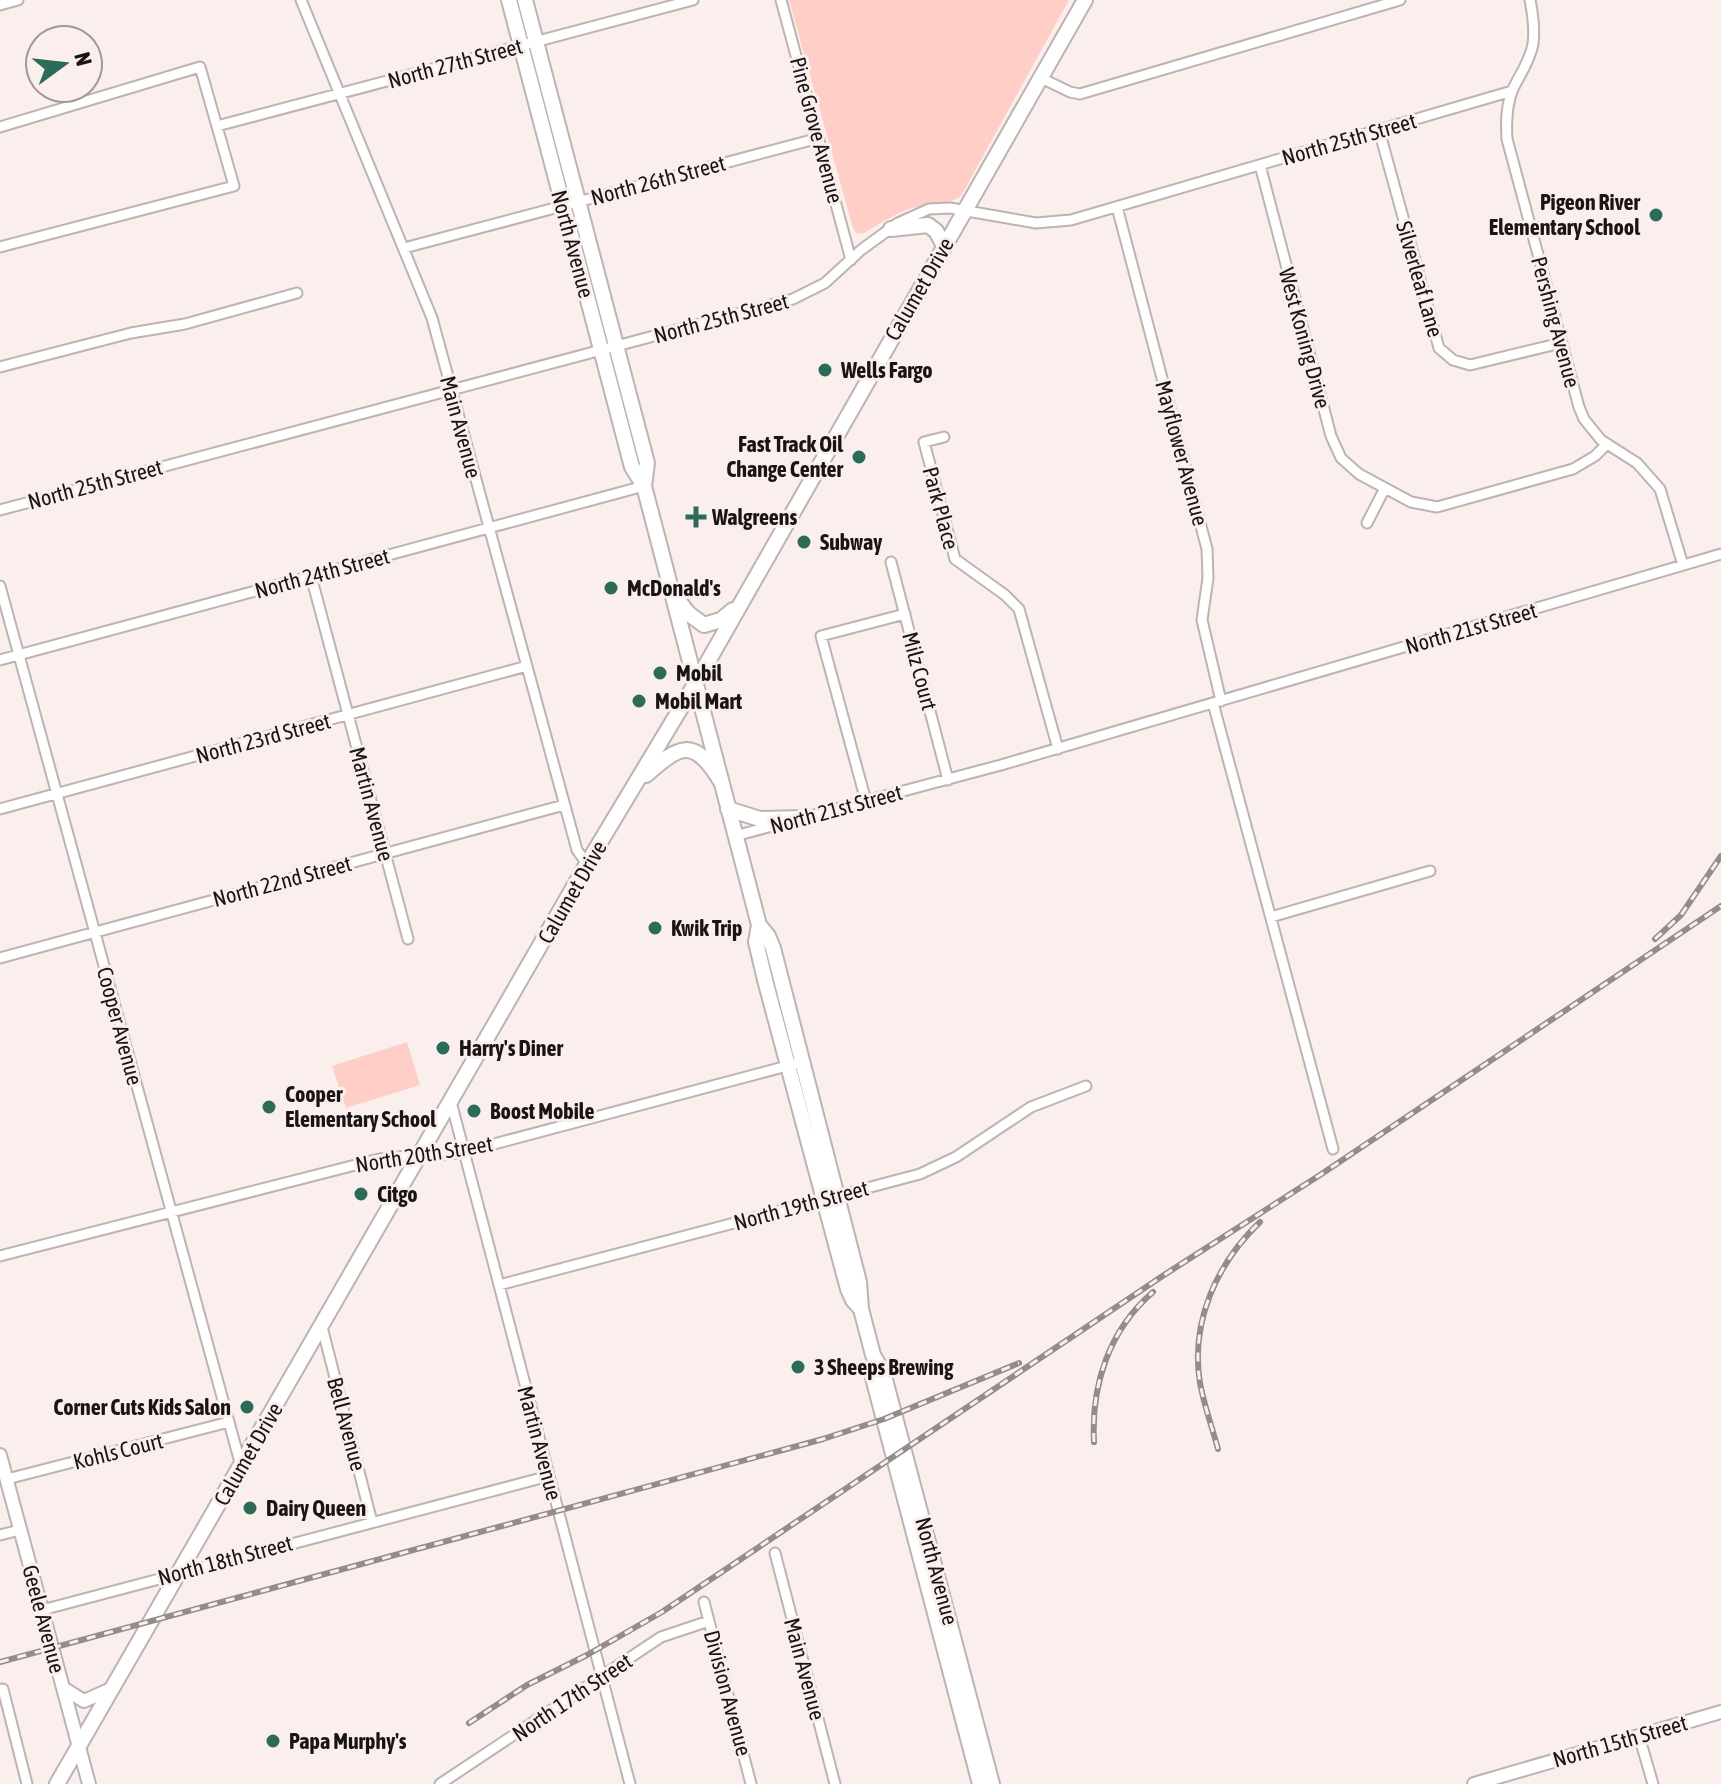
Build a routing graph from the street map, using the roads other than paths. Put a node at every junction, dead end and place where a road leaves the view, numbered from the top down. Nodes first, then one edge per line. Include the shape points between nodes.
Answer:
1 (18, 0) edge
2 (301, 0) edge
3 (509, 0) edge
4 (525, 0) edge
5 (693, 0) edge
6 (781, 0) edge
7 (1085, 0) edge
8 (1400, 0) edge
9 (1530, 0) edge
10 (0, 5) edge
11 (528, 43) junction
12 (1041, 78) junction
13 (1512, 91) junction
14 (340, 94) junction
15 (217, 126) junction
16 (0, 127) edge
17 (1379, 130) junction
18 (819, 138) junction
19 (1260, 165) junction
20 (570, 203) junction
21 (1117, 207) junction
22 (965, 210) junction
23 (891, 229) junction
24 (944, 246) junction
25 (0, 247) edge
26 (404, 248) junction
27 (851, 260) junction
28 (297, 293) dead end
29 (1561, 343) junction
30 (608, 349) junction
31 (0, 367) edge
32 (451, 391) junction
33 (944, 437) dead end
34 (1606, 445) junction
35 (644, 486) junction
36 (1385, 488) junction
37 (0, 510) edge
38 (1367, 523) dead end
39 (489, 528) junction
40 (1721, 554) edge
41 (891, 562) dead end
42 (1683, 565) junction
43 (311, 576) junction
44 (0, 586) edge
45 (670, 590) junction
46 (746, 595) junction
47 (905, 614) junction
48 (19, 655) junction
49 (0, 660) edge
50 (527, 666) junction
51 (694, 686) junction
52 (1217, 702) junction
53 (348, 715) junction
54 (1058, 749) junction
55 (720, 780) junction
56 (948, 780) junction
57 (636, 783) junction
58 (57, 794) junction
59 (866, 801) junction
60 (564, 805) junction
61 (0, 809) edge
62 (728, 809) junction
63 (804, 818) junction
64 (735, 836) junction
65 (385, 854) junction
66 (587, 864) junction
67 (1430, 871) dead end
68 (1271, 917) junction
69 (95, 932) junction
70 (408, 939) dead end
71 (0, 958) edge
72 (796, 1064) junction
73 (1086, 1086) dead end
74 (451, 1102) junction
75 (1333, 1149) dead end
76 (464, 1152) junction
77 (420, 1156) junction
78 (830, 1197) junction
79 (171, 1212) junction
80 (0, 1256) edge
81 (499, 1285) junction
82 (322, 1327) junction
83 (875, 1361) junction
84 (229, 1422) junction
85 (0, 1455) edge
86 (241, 1466) junction
87 (549, 1476) junction
88 (7, 1479) junction
89 (372, 1522) junction
90 (20, 1530) junction
91 (0, 1535) edge
92 (775, 1553) dead end
93 (180, 1572) junction
94 (704, 1602) dead end
95 (42, 1610) junction
96 (709, 1621) junction
97 (602, 1676) junction
98 (63, 1688) junction
99 (1, 1689) edge
100 (111, 1689) junction
101 (1721, 1712) edge
102 (1639, 1736) junction
103 (79, 1746) junction
104 (1502, 1780) edge
105 (27, 1784) edge
106 (57, 1784) edge
107 (89, 1784) edge
108 (440, 1784) edge
109 (630, 1784) edge
110 (751, 1784) edge
111 (835, 1784) edge
112 (980, 1784) edge
113 (992, 1784) edge
114 (1474, 1784) edge
115 (1653, 1784) edge

1 - 10 street
2 - 14 street, Main Avenue
3 - 11 main road, North Avenue
4 - 11 main road, North Avenue
5 - 11 street, North 27th Street
6 - 18 street, Pine Grove Avenue
7 - 12 main road, Calumet Drive
8 - 12 street via 1080,94
9 - 13 street, Pershing Avenue via 1533,44
11 - 14 street, North 27th Street
11 - 20 main road, North Avenue
12 - 22 main road, Calumet Drive
13 - 17 street, North 25th Street
13 - 29 street, Pershing Avenue via 1507,139
14 - 15 street, North 27th Street
14 - 26 street, Main Avenue
15 - 16 street via 200,67
15 - 25 street via 234,186
17 - 19 street, North 25th Street
17 - 29 street, Silverleaf Lane via 1435,340 1445,355 1461,364 1478,364
18 - 20 street, North 26th Street
18 - 27 street, Pine Grove Avenue
19 - 21 street, North 25th Street
19 - 36 street, West Koning Drive via 1335,447 1349,467
20 - 26 street, North 26th Street
20 - 30 main road, North Avenue
21 - 22 street, North 25th Street via 1036,223
21 - 52 street, Mayflower Avenue via 1207,549 1202,620
22 - 23 street, North 25th Street via 929,209
22 - 24 main road, Calumet Drive
23 - 24 main road via 928,225
23 - 27 street, North 25th Street
24 - 46 main road, Calumet Drive
26 - 32 street, Main Avenue via 432,318
27 - 30 street, North 25th Street via 825,283 793,299
28 - 31 street
29 - 34 street, Pershing Avenue via 1579,407
30 - 32 street, North 25th Street
30 - 35 main road, North Avenue via 632,467
32 - 37 street, North 25th Street
32 - 39 street, Main Avenue
33 - 54 street, Park Place via 924,442 955,559 1019,609
34 - 36 street, West Koning Drive via 1573,469 1449,506 1425,506
34 - 42 street, Pershing Avenue via 1637,463 1660,489
35 - 39 street, North 24th Street
35 - 45 main road, North Avenue
36 - 38 street
39 - 43 street, North 24th Street
39 - 50 street, Main Avenue
40 - 42 street, North 21st Street
41 - 47 street, Milz Court
42 - 52 street, North 21st Street
43 - 48 street, North 24th Street
43 - 53 street, Martin Avenue
44 - 48 street, Cooper Avenue
45 - 46 main road via 704,625 727,615
45 - 51 main road, North Avenue
46 - 51 main road, Calumet Drive
47 - 56 street, Milz Court
47 - 59 street via 821,636
48 - 49 street, North 24th Street
48 - 58 street, Cooper Avenue
50 - 53 street, North 23rd Street
50 - 60 street, Main Avenue
51 - 55 main road, North Avenue
51 - 57 main road, Calumet Drive
52 - 54 street, North 21st Street
52 - 68 street, Mayflower Avenue
53 - 58 street, North 23rd Street
53 - 65 street, Martin Avenue
54 - 56 street, North 21st Street
55 - 57 main road via 701,755 681,750
55 - 62 main road, North Avenue
56 - 59 street, North 21st Street
57 - 66 main road, Calumet Drive
58 - 61 street, North 23rd Street
58 - 69 street, Cooper Avenue
59 - 63 street, North 21st Street
60 - 65 street, North 22nd Street
60 - 66 street, Main Avenue via 577,850
62 - 63 main road via 756,818
62 - 64 main road, North Avenue
63 - 64 street, North 21st Street
64 - 72 main road, North Avenue via 759,925 771,942
65 - 69 street, North 22nd Street
65 - 70 street, Martin Avenue
66 - 74 main road, Calumet Drive
67 - 68 street
68 - 75 street, Mayflower Avenue
69 - 71 street, North 22nd Street
69 - 79 street, Cooper Avenue
72 - 76 street, North 20th Street
72 - 78 main road, North Avenue
73 - 78 street, North 19th Street via 1031,1107 936,1167
74 - 76 street, Martin Avenue
74 - 77 main road, Calumet Drive
76 - 77 street, North 20th Street
76 - 81 street, Martin Avenue
77 - 79 street, North 20th Street via 375,1160
77 - 82 main road, Calumet Drive
78 - 81 street, North 19th Street
78 - 83 main road, North Avenue via 859,1282
79 - 80 street, North 20th Street
79 - 84 street, Cooper Avenue
81 - 87 street, Martin Avenue
82 - 86 main road, Calumet Drive
82 - 89 street, Bell Avenue
83 - 112 main road, North Avenue via 872,1374
83 - 113 main road, North Avenue via 883,1372
84 - 86 street, Cooper Avenue
84 - 88 street, Kohls Court
85 - 88 street, Geele Avenue
86 - 93 main road, Calumet Drive
87 - 89 street, North 18th Street
87 - 97 street, Martin Avenue
88 - 90 street, Geele Avenue
89 - 93 street, North 18th Street
90 - 91 street
90 - 95 street, Geele Avenue
92 - 111 street, Main Avenue
93 - 95 street, North 18th Street
93 - 100 main road, Calumet Drive
94 - 96 street, Division Avenue
95 - 98 street, Geele Avenue
96 - 97 street, North 17th Street via 661,1637
96 - 110 street, Division Avenue
97 - 108 street, North 17th Street
97 - 109 street, Martin Avenue
98 - 100 street via 83,1701
98 - 103 street, Geele Avenue
99 - 105 street
100 - 103 main road, Calumet Drive
101 - 102 street, North 15th Street
102 - 104 street, North 15th Street
102 - 115 street
103 - 106 main road, Calumet Drive
103 - 107 street, Geele Avenue
104 - 114 street, North 15th Street

